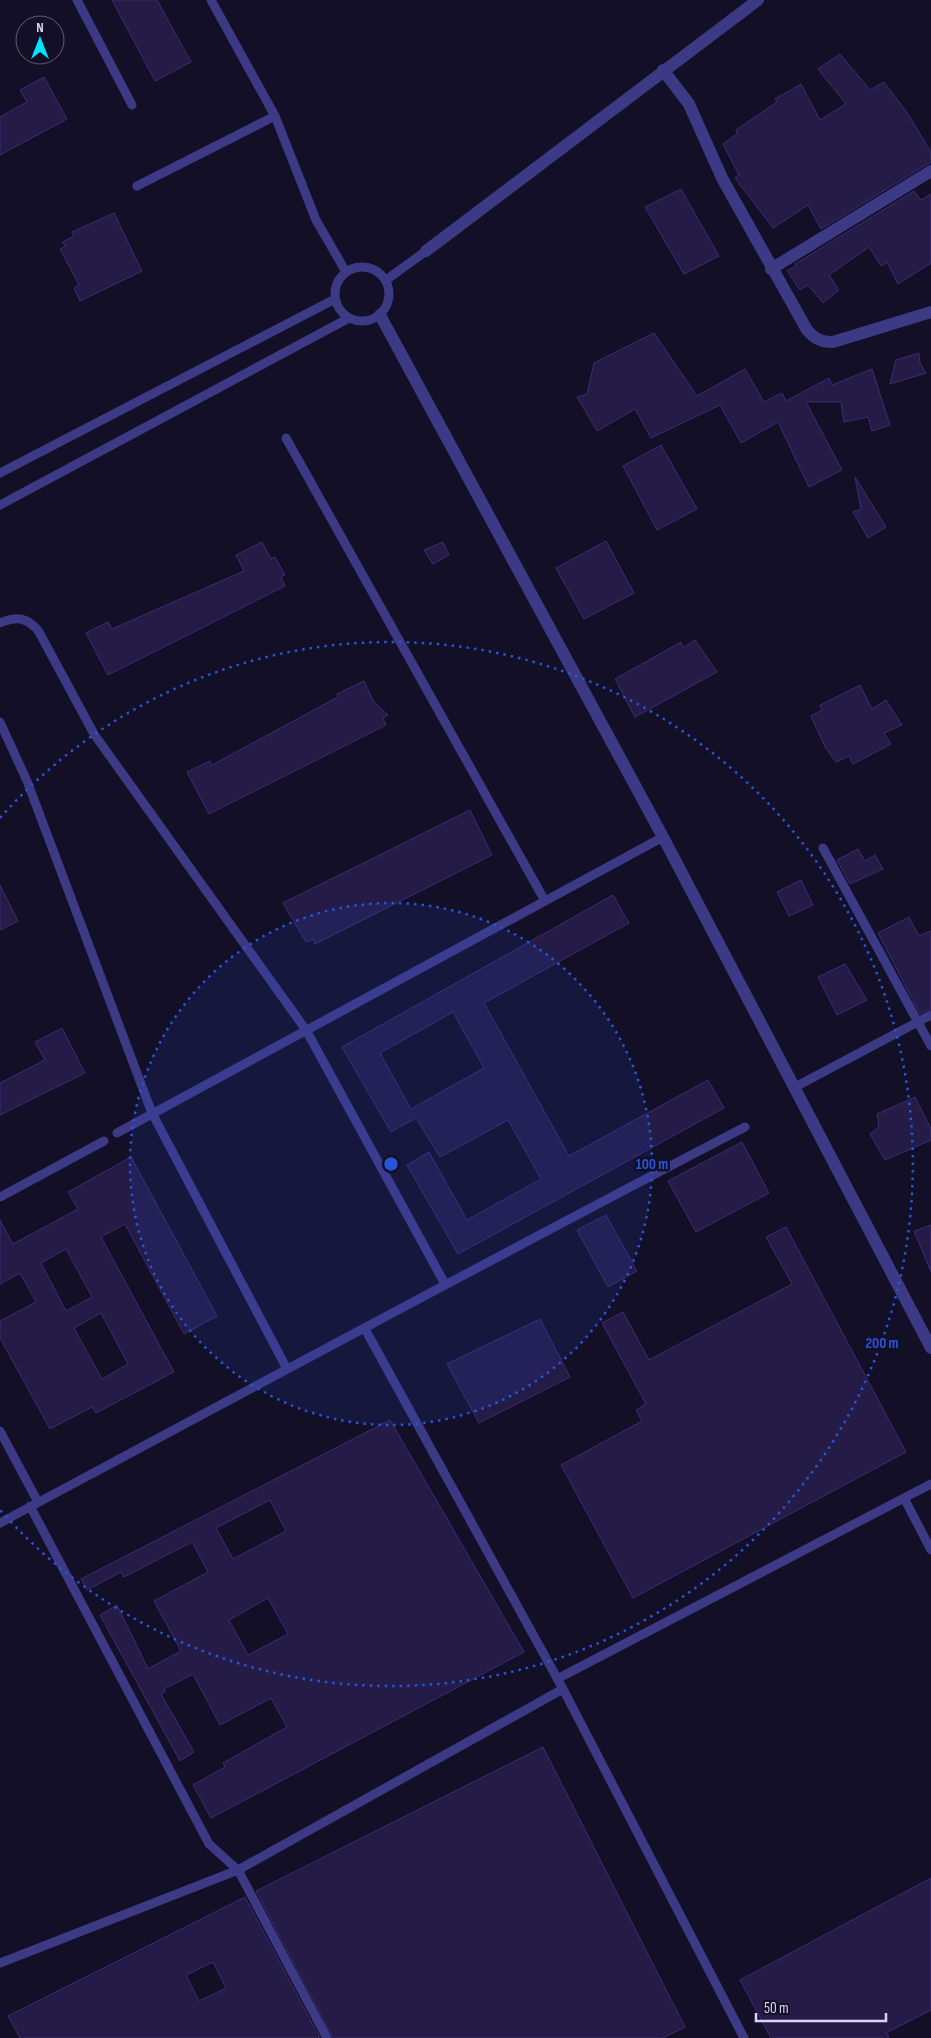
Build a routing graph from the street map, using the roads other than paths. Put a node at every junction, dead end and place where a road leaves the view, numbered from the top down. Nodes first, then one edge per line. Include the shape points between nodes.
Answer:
1 (77, 0) edge
2 (211, 0) edge
3 (758, 0) edge
4 (664, 70) junction
5 (132, 105) dead end
6 (275, 116) junction
7 (931, 171) edge
8 (137, 186) dead end
9 (426, 251) joint
10 (771, 269) junction
11 (346, 272) junction
12 (386, 280) junction
13 (334, 299) junction
14 (931, 312) edge
15 (380, 315) junction
16 (349, 318) junction
17 (286, 438) dead end
18 (0, 473) edge
19 (0, 504) edge
20 (0, 623) edge
21 (0, 722) edge
22 (663, 837) junction
23 (823, 848) dead end
24 (545, 901) junction
25 (931, 1015) edge
26 (918, 1022) junction
27 (306, 1030) junction
28 (931, 1046) edge
29 (795, 1087) junction
30 (152, 1113) junction
31 (745, 1127) dead end
32 (116, 1133) dead end
33 (104, 1141) dead end
34 (0, 1197) edge
35 (445, 1284) junction
36 (365, 1330) junction
37 (931, 1348) edge
38 (286, 1369) junction
39 (0, 1431) edge
40 (931, 1484) edge
41 (904, 1498) junction
42 (34, 1504) junction
43 (0, 1523) edge
44 (931, 1550) edge
45 (557, 1679) junction
46 (563, 1689) junction
47 (238, 1870) junction
48 (0, 1963) edge
49 (327, 2038) edge
50 (744, 2038) edge

1 - 5 lane
2 - 6 lane
3 - 4 street
4 - 9 street
4 - 10 street via 689,104 722,178
6 - 8 lane
6 - 11 lane via 316,220
7 - 10 street
9 - 12 lane
10 - 14 street via 806,330 823,342 845,339
11 - 12 lane via 364,267
11 - 13 lane via 339,279
12 - 15 lane via 389,298
13 - 16 lane
13 - 18 lane
15 - 16 lane via 362,322
15 - 22 street
16 - 19 lane
17 - 24 lane
20 - 27 lane via 16,618 34,626 94,734
21 - 30 lane via 27,782
22 - 24 lane
22 - 29 street
23 - 26 lane
24 - 27 lane
25 - 26 lane
26 - 28 lane
26 - 29 lane
27 - 30 lane
27 - 35 lane
29 - 37 street
30 - 32 lane
30 - 38 lane
31 - 35 lane
33 - 34 lane
35 - 36 lane
36 - 38 lane
36 - 45 lane
38 - 42 lane
39 - 42 lane
40 - 41 lane
41 - 44 lane
41 - 45 lane
42 - 43 lane
42 - 47 lane via 209,1844
45 - 46 lane
46 - 47 lane
46 - 50 lane
47 - 48 lane
47 - 49 lane

